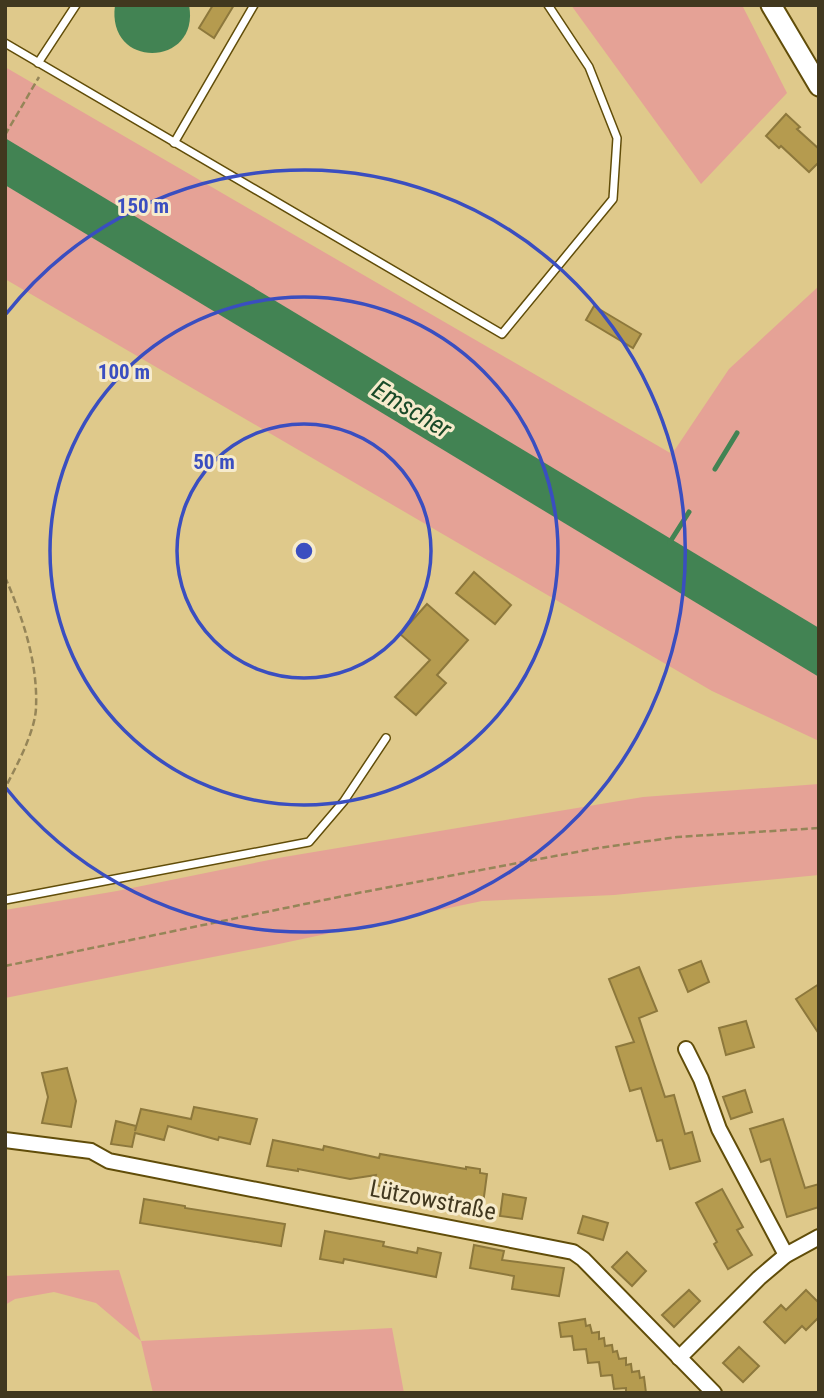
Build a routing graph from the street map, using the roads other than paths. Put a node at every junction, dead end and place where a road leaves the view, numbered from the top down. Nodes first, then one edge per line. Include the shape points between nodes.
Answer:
1 (76, 5) edge
2 (254, 5) edge
3 (548, 5) edge
4 (771, 5) edge
5 (5, 43) edge
6 (42, 65) junction
7 (819, 86) edge
8 (174, 143) junction
9 (386, 738) dead end
10 (5, 900) edge
11 (686, 1049) dead end
12 (5, 1140) edge
13 (819, 1237) edge
14 (786, 1255) junction
15 (679, 1358) junction
16 (714, 1393) edge

1 - 6 lane
2 - 8 lane
3 - 8 lane via 589,67 617,138 613,199 502,334
4 - 7 street
5 - 6 lane
6 - 8 lane
9 - 10 lane via 344,801 309,842
11 - 14 street via 719,1129
12 - 15 street, Lützowstraße via 91,1151 109,1161 563,1248 583,1259
13 - 14 street
14 - 15 street
15 - 16 street, Lützowstraße

